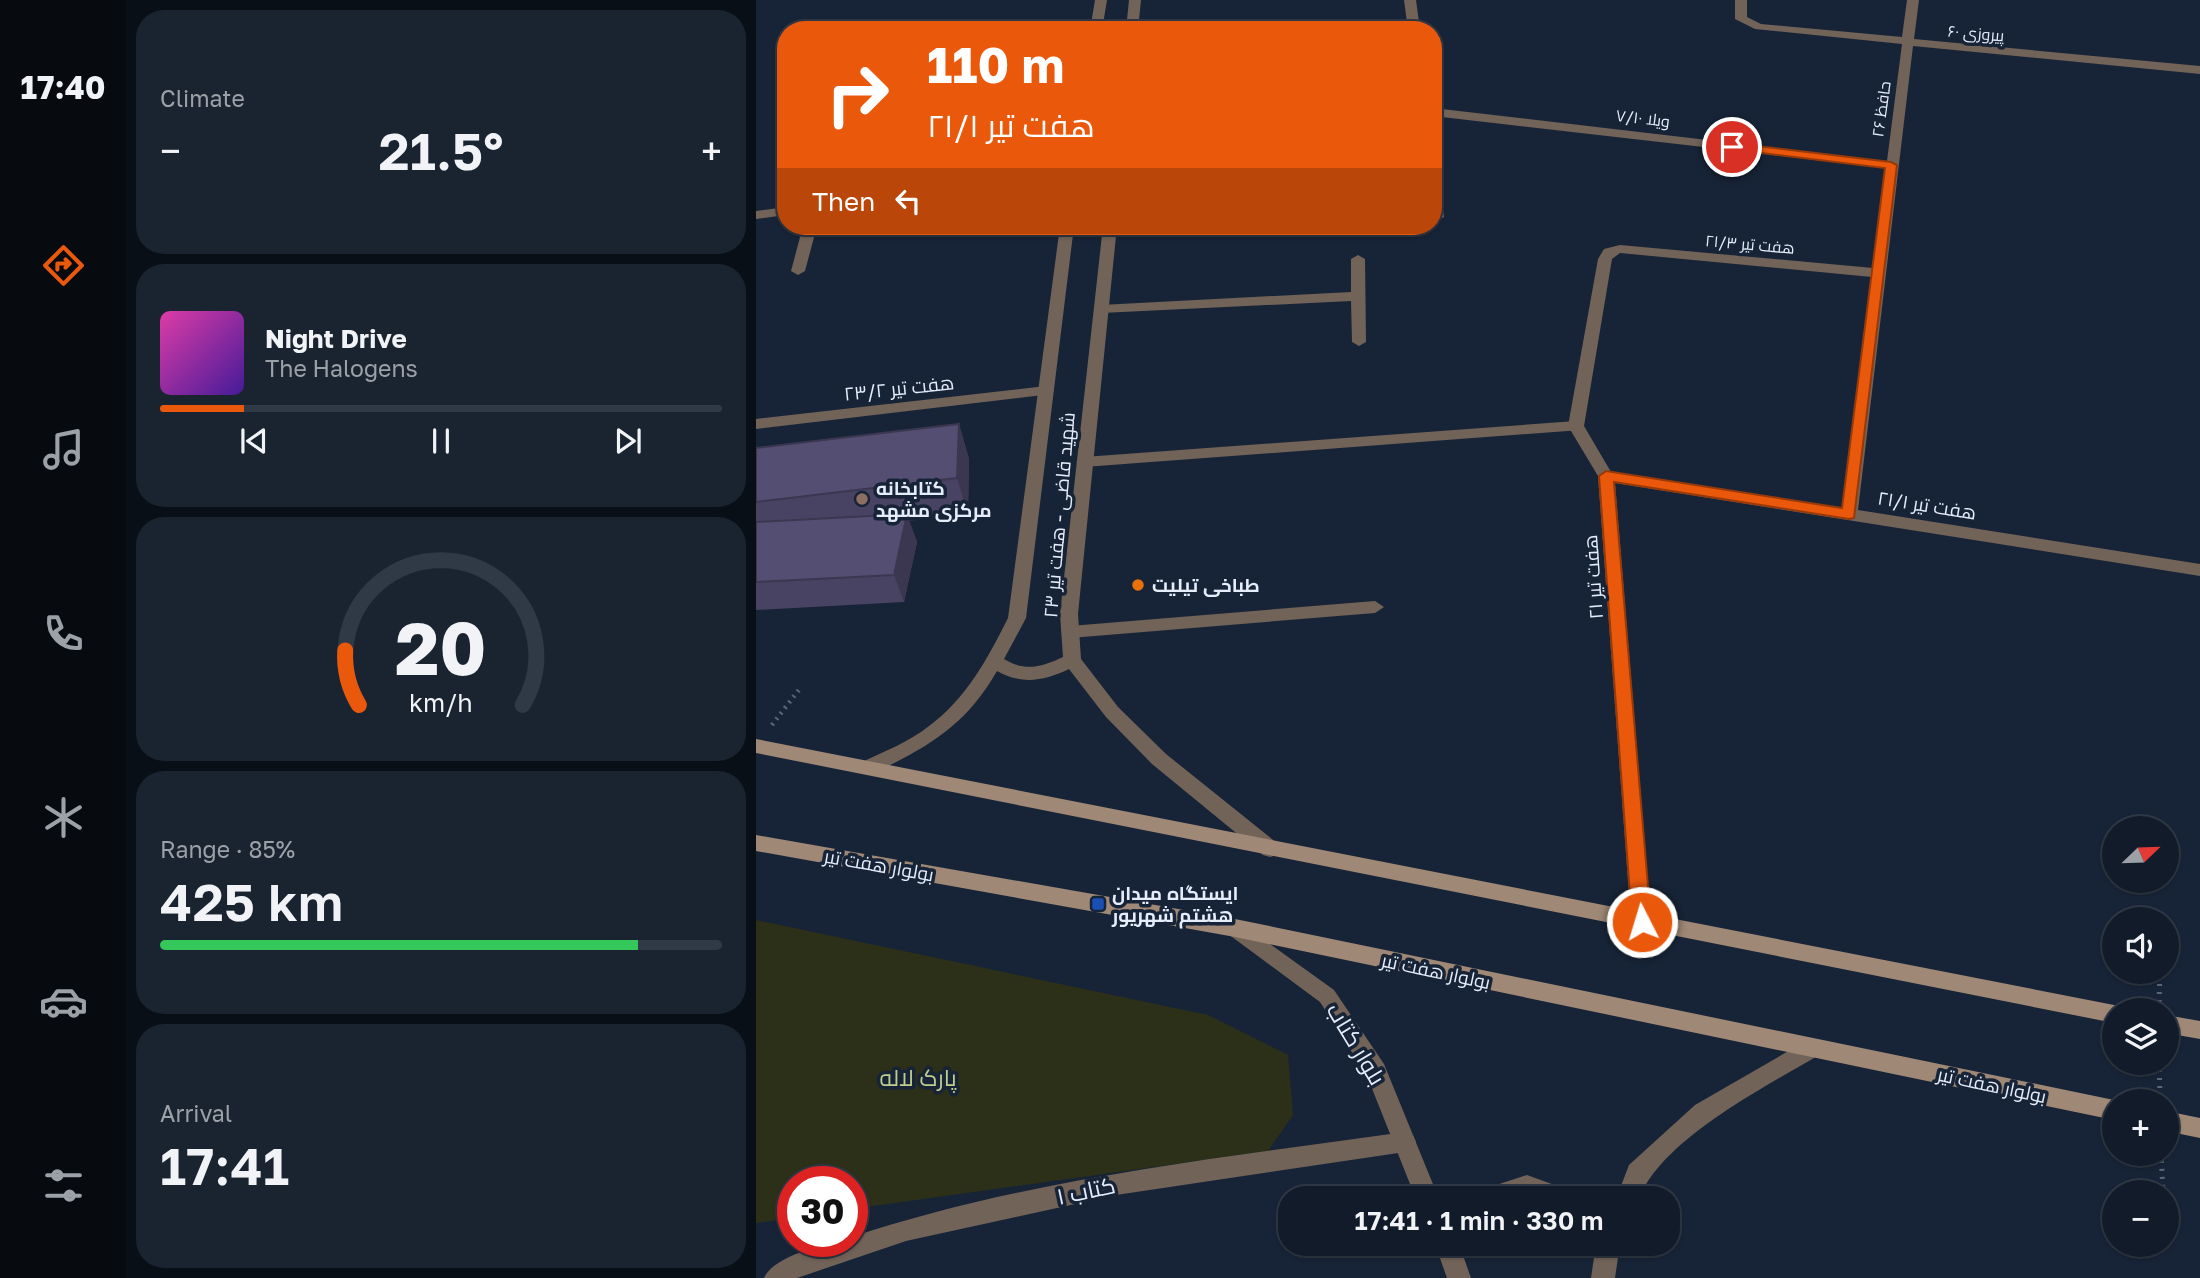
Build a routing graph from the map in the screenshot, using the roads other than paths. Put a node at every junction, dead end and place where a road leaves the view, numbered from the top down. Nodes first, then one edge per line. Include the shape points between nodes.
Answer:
1 (1101, 0) edge
2 (1135, 0) edge
3 (1410, 0) edge
4 (1741, 0) edge
5 (1913, 0) edge
6 (1098, 21) edge
7 (1133, 21) edge
8 (1412, 21) edge
9 (1908, 43) junction
10 (2200, 69) edge
11 (1442, 113) edge
12 (1891, 165) junction
13 (777, 212) edge
14 (756, 215) edge
15 (808, 235) edge
16 (1066, 235) edge
17 (1109, 235) edge
18 (1358, 259) dead end
19 (798, 271) dead end
20 (1878, 273) junction
21 (1359, 296) junction
22 (1101, 309) junction
23 (1359, 342) dead end
24 (1046, 391) junction
25 (756, 424) edge
26 (1576, 426) junction
27 (1084, 462) junction
28 (1606, 476) junction
29 (1849, 514) junction
30 (2200, 570) edge
31 (1375, 607) dead end
32 (1070, 632) junction
33 (1072, 660) junction
34 (996, 662) junction
35 (760, 741) edge
36 (869, 767) junction
37 (756, 843) edge
38 (1270, 849) junction
39 (1642, 922) junction
40 (1235, 928) junction
41 (2102, 1012) edge
42 (2179, 1026) edge
43 (2200, 1030) edge
44 (1811, 1048) junction
45 (2102, 1108) edge
46 (2179, 1124) edge
47 (2200, 1128) edge
48 (1405, 1142) junction
49 (1423, 1186) edge
50 (1632, 1186) edge
51 (1451, 1256) edge
52 (1606, 1256) edge
53 (776, 1278) edge
54 (1459, 1278) edge
55 (1603, 1278) edge

1 - 6 street
2 - 7 street
3 - 8 street
4 - 9 street, پیروزی ۶۰ via 1741,19 1759,27
5 - 9 street, حافظ ۲۶
9 - 10 street, پیروزی ۶۰
9 - 12 street, حافظ ۲۶
11 - 12 street, ویلا ۷/۱۰
12 - 20 street, حافظ ۲۶
13 - 14 street
15 - 19 street
16 - 24 street, شهید قاضی - هفت تیر ۲۳
17 - 22 street, شهید قاضی - هفت تیر ۲۳
18 - 21 street
20 - 26 street, هفت تیر ۲۱/۳ via 1619,249 1609,252
20 - 29 street, حافظ ۲۶
21 - 22 street
21 - 23 street
22 - 27 street, شهید قاضی - هفت تیر ۲۳
24 - 25 street, هفت تیر ۲۳/۲
24 - 34 street, شهید قاضی - هفت تیر ۲۳ via 1017,618
26 - 27 street
26 - 28 street, هفت تیر ۲۱
27 - 32 street, شهید قاضی - هفت تیر ۲۳
28 - 29 street, هفت تیر ۲۱/۱
28 - 39 street, هفت تیر ۲۱
29 - 30 street, هفت تیر ۲۱/۱
31 - 32 street
32 - 33 street, شهید قاضی - هفت تیر ۲۳
33 - 34 street via 1030,675 1012,673
33 - 38 street via 1112,712 1160,759
34 - 36 street, شهید قاضی - هفت تیر ۲۳ via 952,718 920,743
35 - 36 main road
36 - 38 main road
37 - 40 main road, بولوار هفت تیر
38 - 39 main road
39 - 41 main road
40 - 44 main road, بولوار هفت تیر
40 - 48 street, بلوار کتاب via 1326,996 1376,1071
42 - 43 main road
44 - 45 main road, بولوار هفت تیر
44 - 50 street via 1703,1112 1637,1173
46 - 47 main road
48 - 49 street, بلوار کتاب
48 - 53 street, کتاب ۱ via 1116,1184 906,1230 786,1270
51 - 54 street
52 - 55 street

